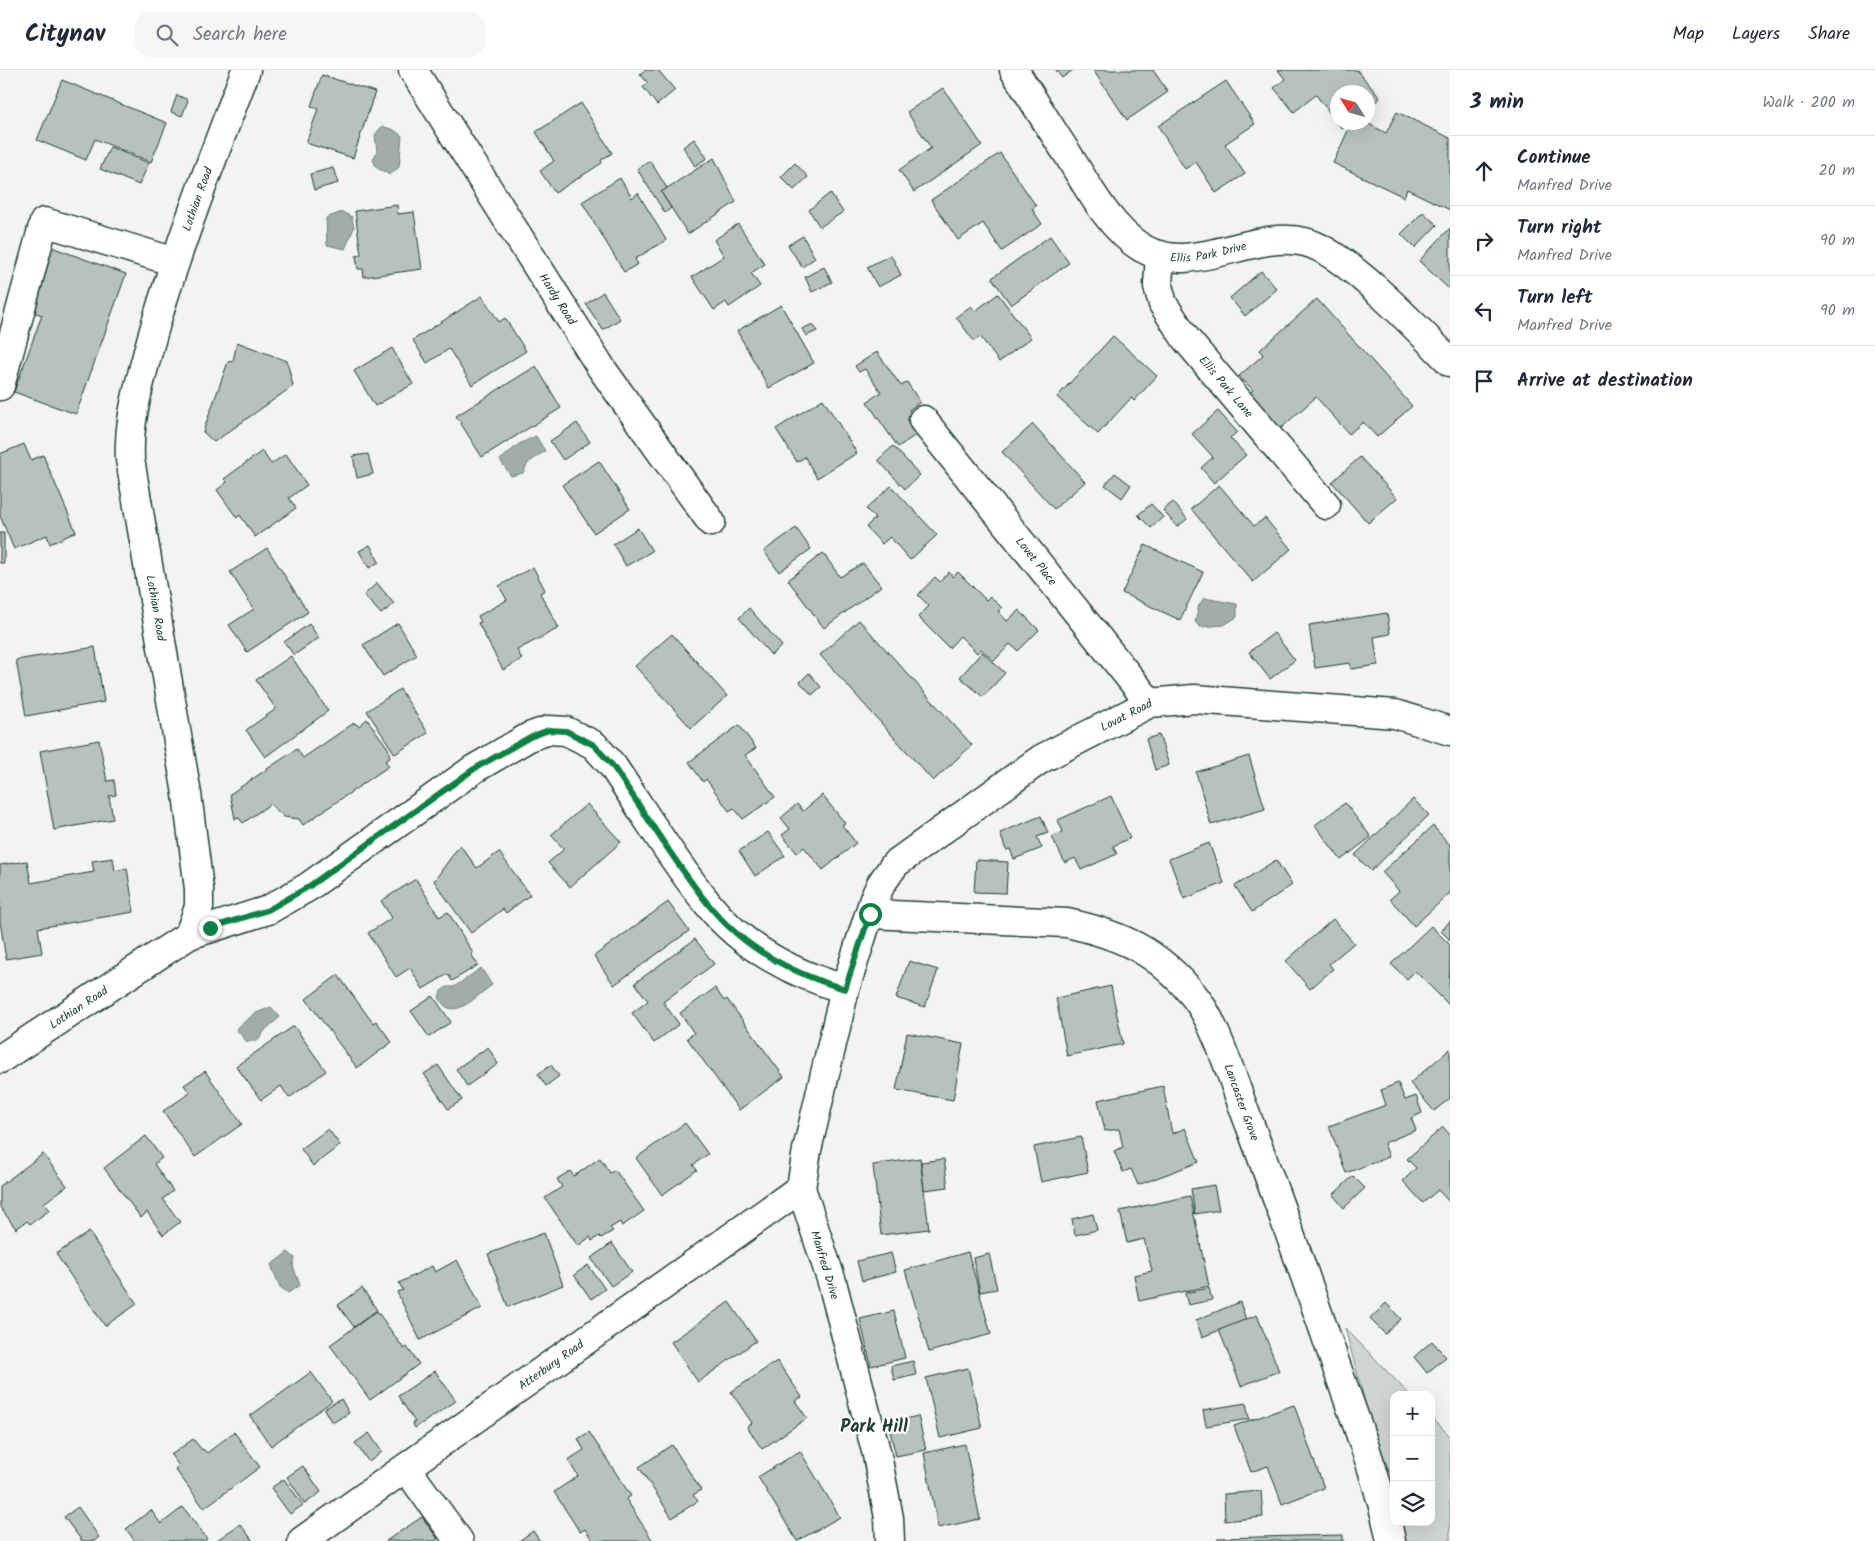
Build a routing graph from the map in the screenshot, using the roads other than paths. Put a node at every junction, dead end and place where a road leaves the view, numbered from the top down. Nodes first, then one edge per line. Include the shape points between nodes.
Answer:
1 (246, 70) edge
2 (413, 70) edge
3 (1014, 70) edge
4 (1160, 255) junction
5 (175, 262) junction
6 (1450, 362) edge
7 (0, 386) edge
8 (923, 420) dead end
9 (1326, 505) dead end
10 (711, 522) dead end
11 (1150, 703) junction
12 (1450, 731) edge
13 (870, 914) junction
14 (189, 935) junction
15 (845, 989) junction
16 (0, 1059) edge
17 (801, 1188) junction
18 (406, 1468) junction
19 (302, 1541) edge
20 (459, 1541) edge
21 (890, 1541) edge
22 (1391, 1541) edge

1 - 5 street, Lothian Road
2 - 10 street, Hardy Road via 602,369
3 - 4 street, Ellis Park Drive via 1104,210 1130,239
4 - 6 street, Ellis Park Drive via 1202,256 1279,238 1306,242 1335,256 1366,281
4 - 9 street, Ellis Park Lane via 1158,286 1163,304 1186,339
5 - 7 street via 44,222
5 - 14 street, Lothian Road via 136,396 129,434 130,460 200,889 199,907
8 - 11 street, Lovet Place
11 - 12 street, Lovat Road via 1194,699 1395,714
11 - 13 street, Lovat Road via 1042,759 896,864 881,884
13 - 15 street, Manfred Drive
13 - 22 street, Lancaster Grove via 1067,923 1093,929 1140,947 1159,960 1196,999 1211,1025 1307,1279 1382,1497
14 - 15 street via 268,910 308,887 474,769 530,737 549,730 566,731 594,745 612,765 708,904 729,926 764,954 790,969
14 - 16 street, Lothian Road
15 - 17 street, Manfred Drive
17 - 18 street, Atterbury Road
17 - 21 street, Manfred Drive via 832,1282 877,1455
18 - 19 street, Atterbury Road
18 - 20 street

